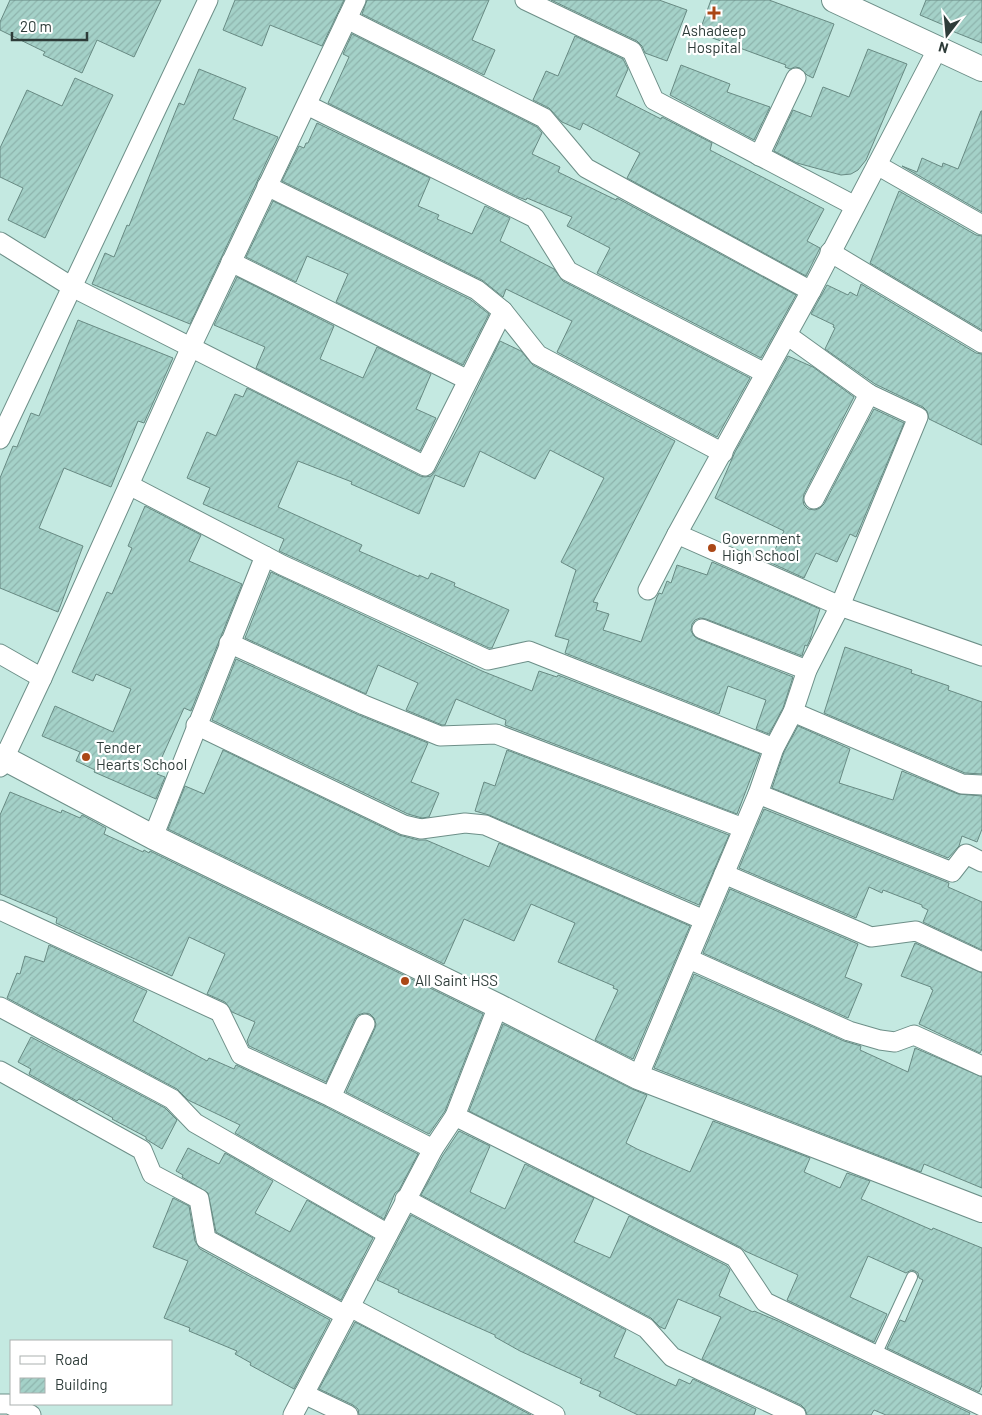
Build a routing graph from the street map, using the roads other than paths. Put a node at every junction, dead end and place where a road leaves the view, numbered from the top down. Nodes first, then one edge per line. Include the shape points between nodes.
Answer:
1 (208, 0) edge
2 (356, 0) edge
3 (525, 0) edge
4 (834, 0) edge
5 (347, 19) junction
6 (938, 48) junction
7 (982, 69) edge
8 (796, 78) dead end
9 (307, 105) junction
10 (759, 156) junction
11 (877, 164) junction
12 (267, 186) junction
13 (855, 206) junction
14 (982, 225) edge
15 (0, 242) edge
16 (830, 252) junction
17 (231, 262) junction
18 (72, 287) junction
19 (811, 291) junction
20 (503, 310) junction
21 (787, 335) junction
22 (982, 342) edge
23 (191, 347) junction
24 (765, 373) junction
25 (468, 380) junction
26 (869, 394) junction
27 (0, 438) edge
28 (723, 453) junction
29 (129, 485) junction
30 (814, 499) dead end
31 (677, 534) junction
32 (265, 556) junction
33 (648, 590) dead end
34 (840, 606) junction
35 (702, 629) dead end
36 (229, 643) junction
37 (0, 654) edge
38 (982, 656) edge
39 (807, 670) junction
40 (42, 678) junction
41 (793, 712) junction
42 (196, 726) junction
43 (774, 748) junction
44 (1, 761) edge
45 (982, 785) edge
46 (758, 794) junction
47 (743, 828) junction
48 (152, 837) junction
49 (982, 862) edge
50 (724, 874) junction
51 (0, 910) edge
52 (704, 920) junction
53 (689, 959) junction
54 (982, 962) edge
55 (498, 1006) junction
56 (0, 1007) edge
57 (365, 1024) dead end
58 (982, 1066) edge
59 (0, 1070) edge
60 (638, 1077) junction
61 (331, 1097) junction
62 (455, 1116) junction
63 (432, 1148) junction
64 (405, 1199) junction
65 (982, 1210) edge
66 (388, 1234) junction
67 (912, 1277) dead end
68 (347, 1311) junction
69 (876, 1355) junction
70 (304, 1394) junction
71 (11, 1405) edge
72 (982, 1406) edge
73 (982, 1410) edge
74 (31, 1415) edge
75 (293, 1415) edge
76 (348, 1415) edge
77 (555, 1415) edge
78 (796, 1415) edge
79 (980, 1415) edge

1 - 18 street
2 - 5 street
3 - 10 street via 632,52 654,100
4 - 6 street
5 - 9 street
5 - 19 street via 544,118 586,168
6 - 7 street
6 - 11 street
8 - 10 street
9 - 12 street
9 - 24 street via 535,218 568,271
10 - 13 street
11 - 13 street
11 - 14 street
12 - 17 street
12 - 20 street via 477,290
13 - 16 street
15 - 18 street
16 - 19 street
16 - 22 street
17 - 23 street
17 - 25 street
18 - 23 street
18 - 27 street
19 - 21 street
20 - 25 street
20 - 28 street via 538,355
21 - 24 street
21 - 26 street
23 - 25 street via 425,466
23 - 29 street
24 - 28 street
26 - 30 street
26 - 34 street via 918,417
28 - 31 street
29 - 32 street
29 - 40 street
31 - 33 street
31 - 34 street
32 - 36 street
32 - 43 street via 488,660 529,651
34 - 38 street
34 - 39 street
35 - 39 street
36 - 42 street
36 - 47 street via 440,736 496,734
37 - 40 street
39 - 41 street
40 - 44 street
41 - 43 street
41 - 45 street via 962,784
42 - 48 street
42 - 52 street via 404,825 421,829 465,823 485,825
43 - 46 street
44 - 48 street
46 - 47 street
46 - 49 street via 952,872 966,854
47 - 50 street
48 - 55 street
50 - 52 street
50 - 54 street via 871,936 916,932
51 - 61 street via 220,1012 241,1055
52 - 53 street
53 - 58 street via 849,1031 895,1042 914,1035
53 - 60 street
55 - 60 street
55 - 62 street
56 - 66 street via 172,1099 195,1123
57 - 61 street
59 - 68 street via 142,1150 152,1174 199,1199 206,1238
60 - 65 street
61 - 63 street
62 - 63 street
62 - 69 street via 735,1257 766,1302
63 - 64 street
64 - 66 street
64 - 78 street via 646,1328 672,1357
66 - 68 street
67 - 69 lane
68 - 70 street
68 - 77 street
69 - 72 street
70 - 75 street
70 - 76 street
71 - 74 street
73 - 79 street

